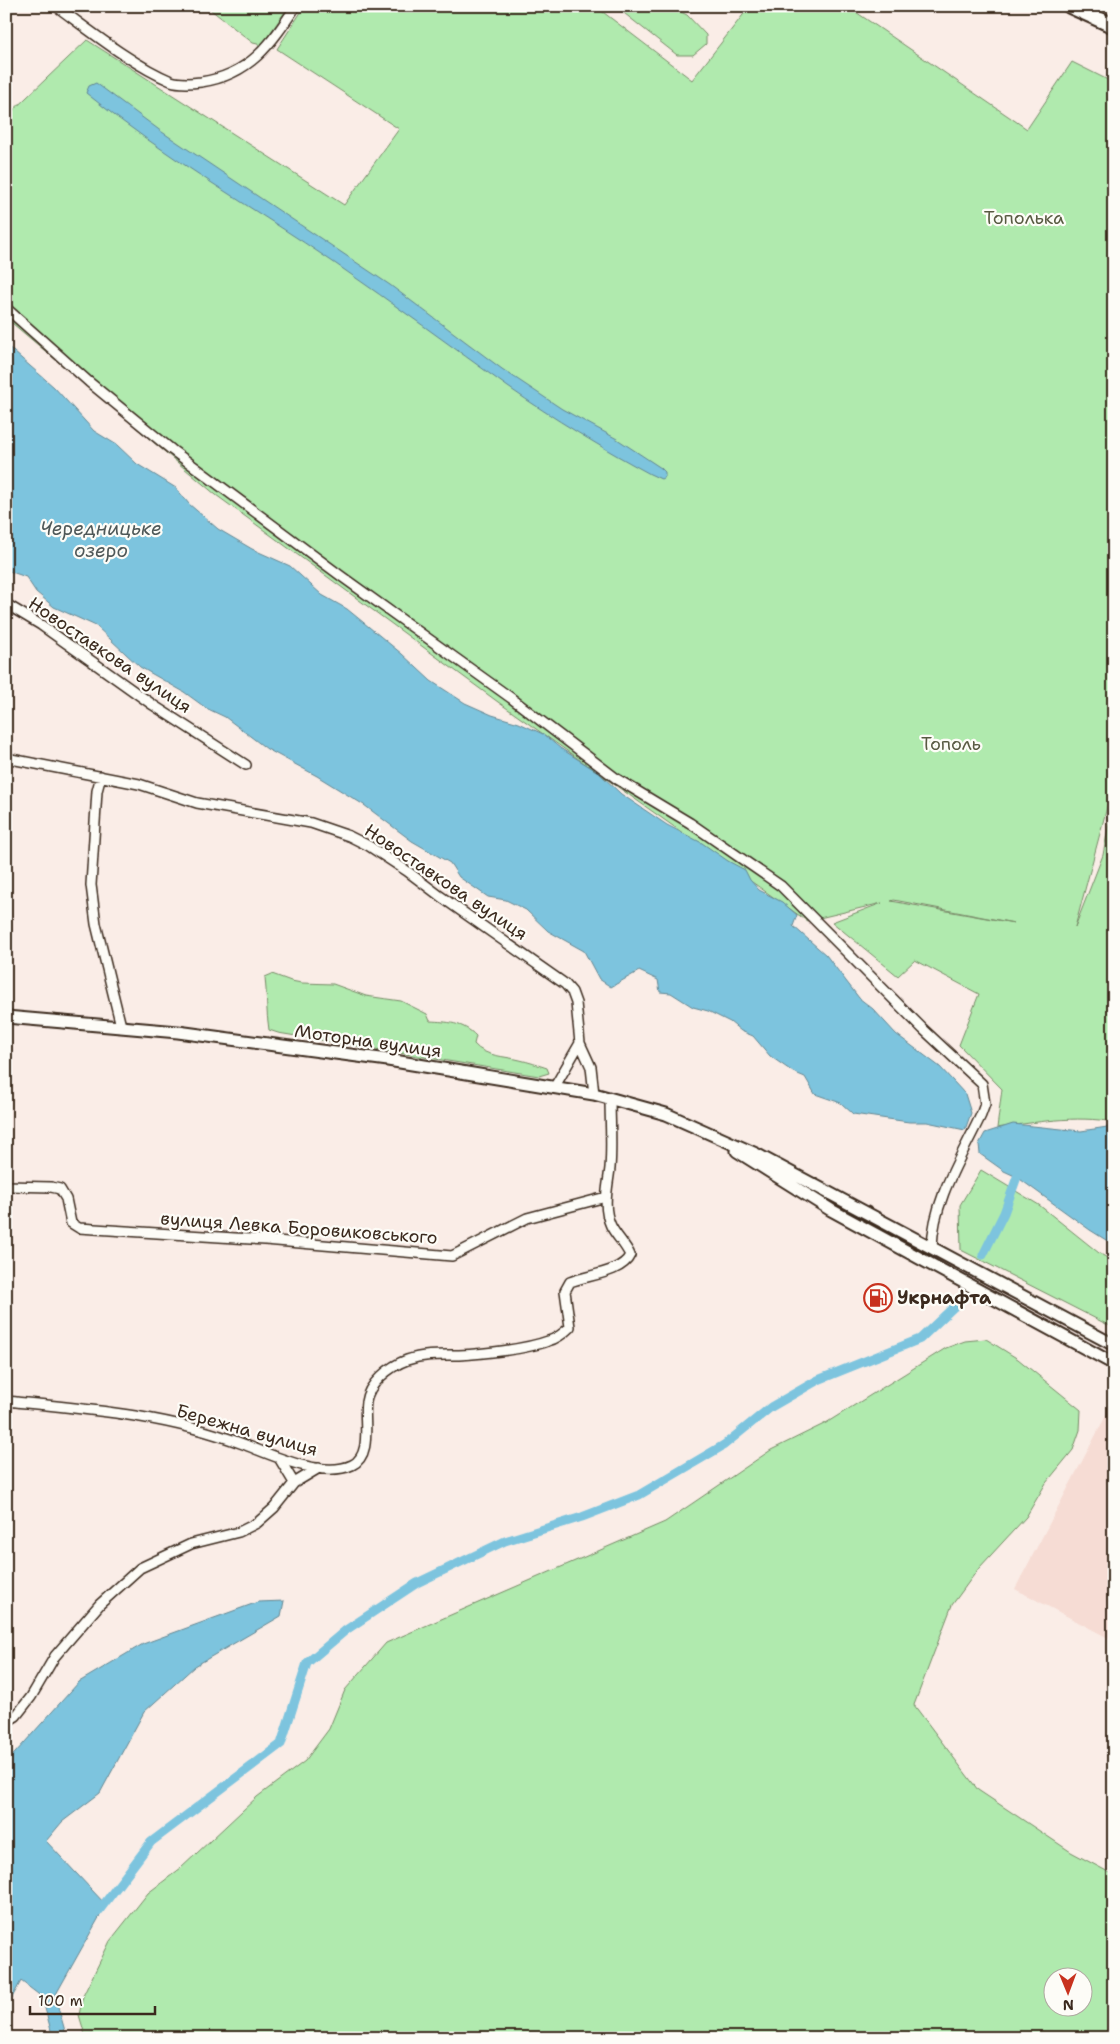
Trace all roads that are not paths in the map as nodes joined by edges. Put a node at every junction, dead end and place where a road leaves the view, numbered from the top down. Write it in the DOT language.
graph roads {
  1 [pos="56,6"];
  2 [pos="296,6"];
  3 [pos="1070,6"];
  4 [pos="1114,26"];
  5 [pos="6,308"];
  6 [pos="6,604"];
  7 [pos="6,758"];
  8 [pos="246,765"];
  9 [pos="101,776"];
  10 [pos="6,1017"];
  11 [pos="121,1026"];
  12 [pos="580,1043"];
  13 [pos="554,1088"];
  14 [pos="594,1094"];
  15 [pos="610,1098"];
  16 [pos="716,1138"];
  17 [pos="6,1186"];
  18 [pos="606,1197"];
  19 [pos="932,1247"];
  20 [pos="1102,1339"];
  21 [pos="1114,1345"];
  22 [pos="1094,1354"];
  23 [pos="1114,1364"];
  24 [pos="6,1401"];
  25 [pos="278,1458"];
  26 [pos="319,1468"];
  27 [pos="294,1483"];
  28 [pos="6,1722"];
  1 -- 2 [label="street"];
  3 -- 4 [label="main road"];
  5 -- 19 [label="street"];
  6 -- 8 [label="street, Новоставкова вулиця"];
  7 -- 9 [label="street, Новоставкова вулиця"];
  9 -- 11 [label="street"];
  9 -- 12 [label="street, Новоставкова вулиця"];
  10 -- 11 [label="street, Моторна вулиця"];
  11 -- 13 [label="street, Моторна вулиця"];
  12 -- 13 [label="street"];
  12 -- 14 [label="street, Новоставкова вулиця"];
  13 -- 14 [label="street, Моторна вулиця"];
  14 -- 15 [label="street, Моторна вулиця"];
  15 -- 16 [label="street, Моторна вулиця"];
  15 -- 18 [label="street, Бережна вулиця"];
  16 -- 19 [label="street"];
  16 -- 22 [label="street"];
  17 -- 18 [label="street, вулиця Левка Боровиковського"];
  18 -- 26 [label="street, Бережна вулиця"];
  19 -- 20 [label="street"];
  20 -- 21 [label="street"];
  20 -- 22 [label="street"];
  22 -- 23 [label="street"];
  24 -- 25 [label="street, Бережна вулиця"];
  25 -- 26 [label="street, Бережна вулиця"];
  25 -- 27 [label="street"];
  26 -- 27 [label="street"];
  27 -- 28 [label="street"];
}
